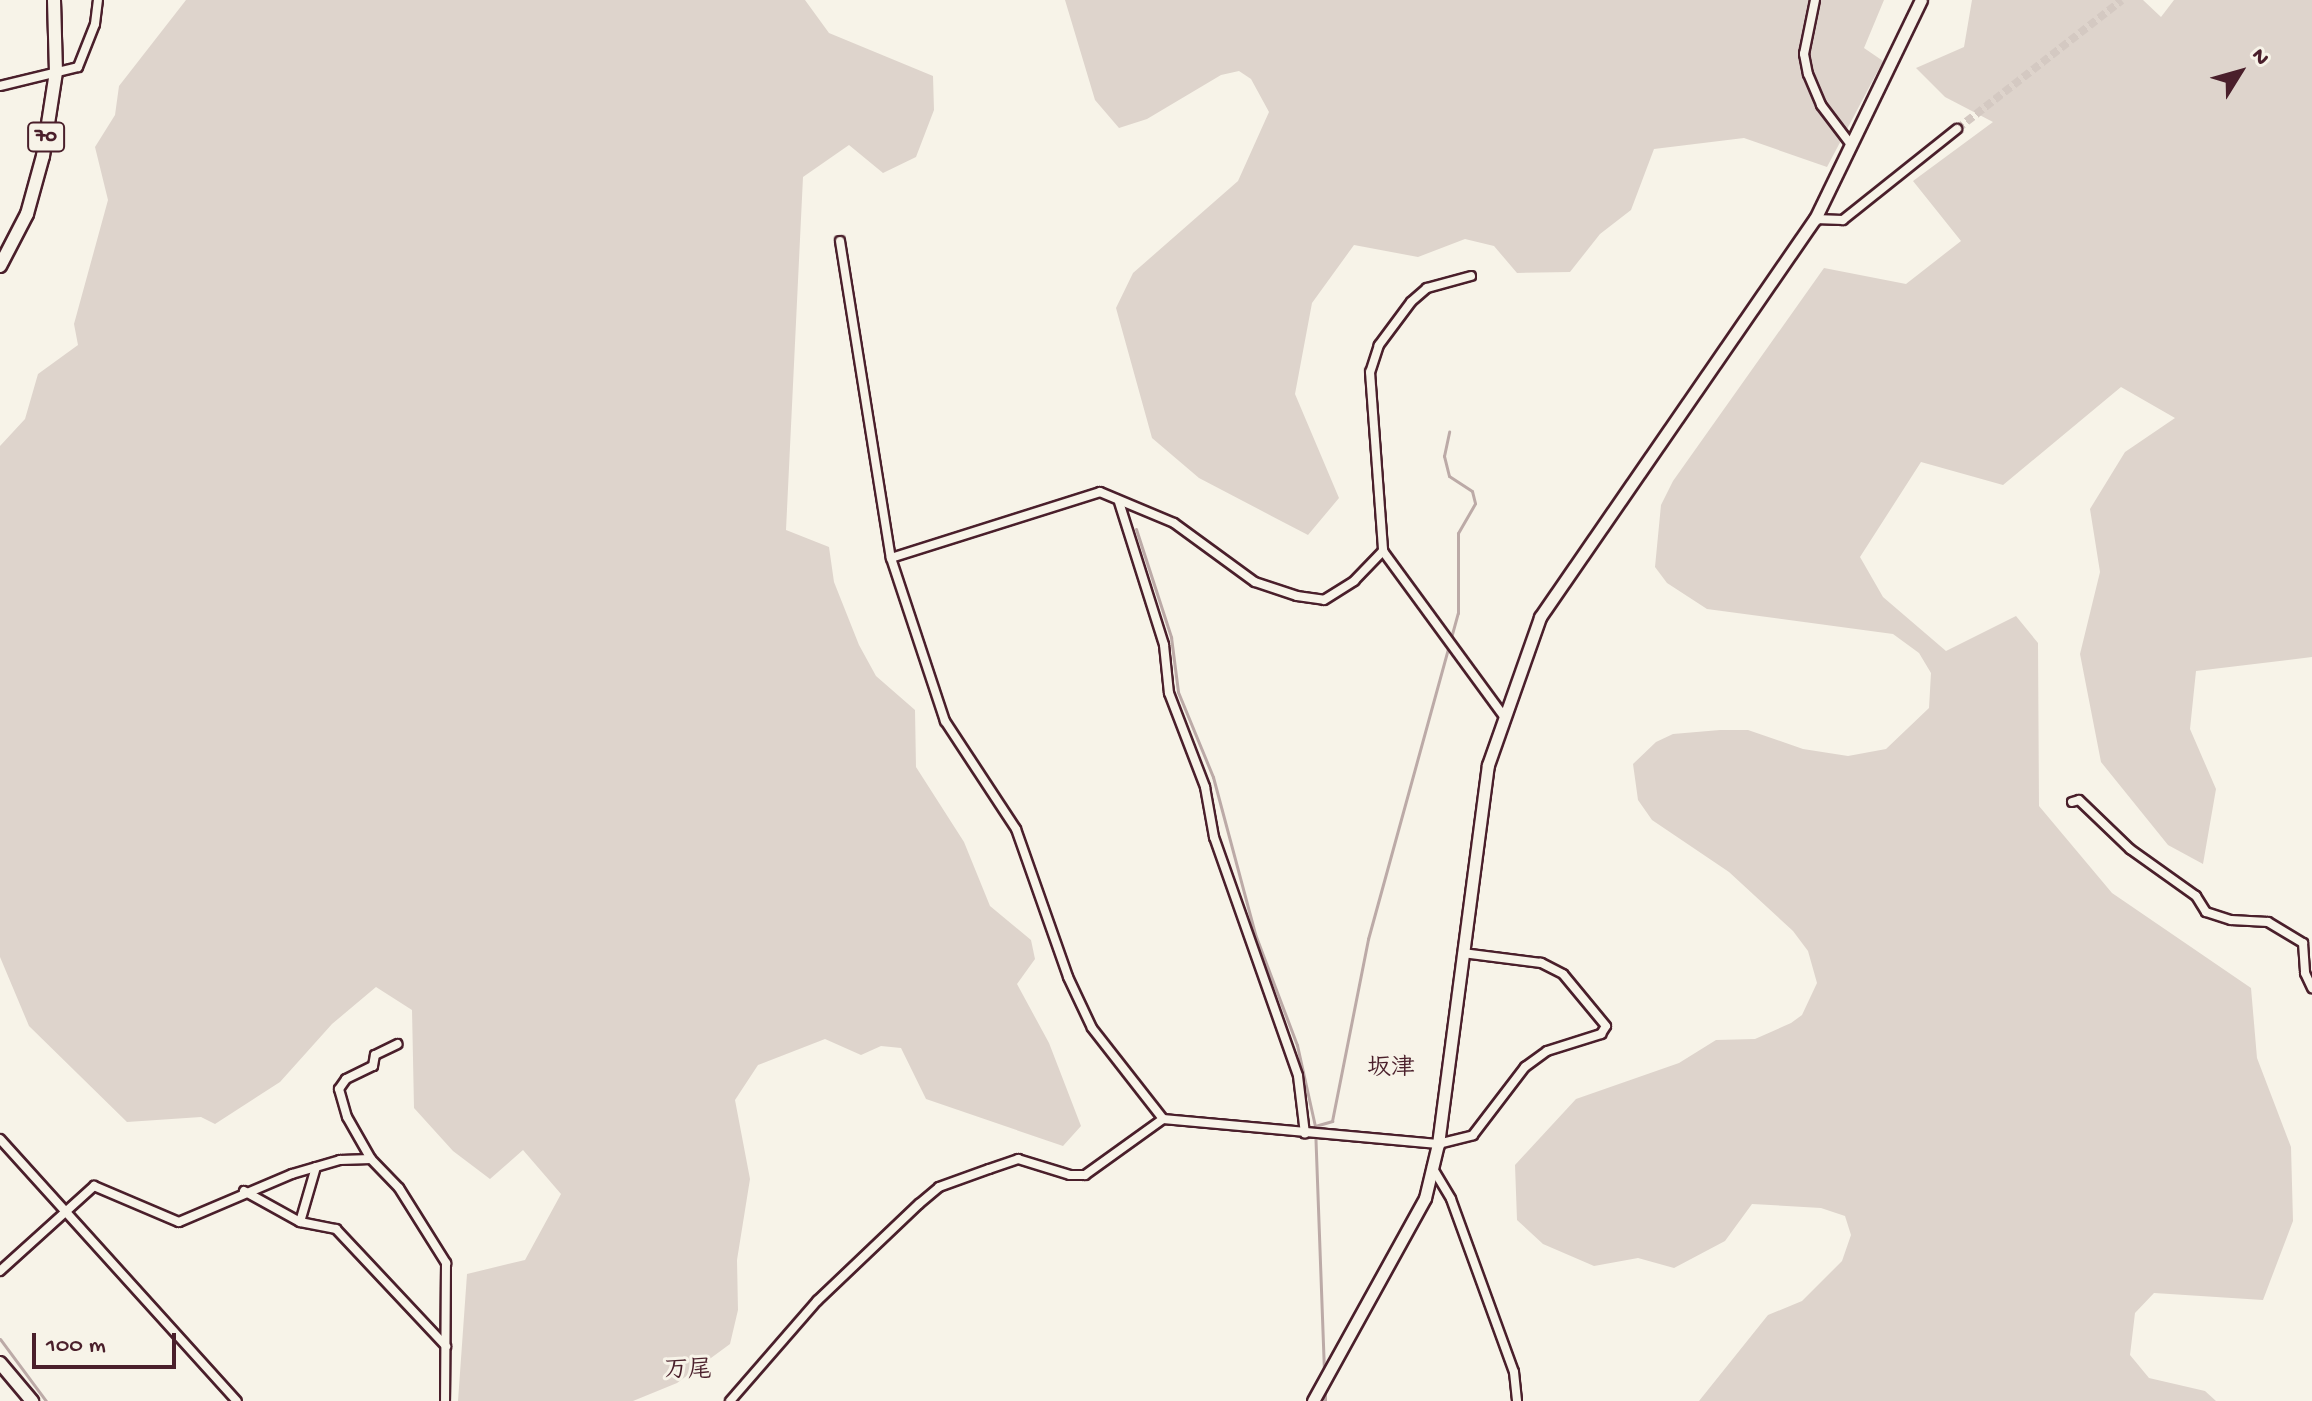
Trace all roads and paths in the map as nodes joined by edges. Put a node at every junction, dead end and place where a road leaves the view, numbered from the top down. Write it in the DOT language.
graph roads {
  1 [pos="54,0"];
  2 [pos="98,0"];
  3 [pos="1815,0"];
  4 [pos="1921,0"];
  5 [pos="56,72"];
  6 [pos="0,86"];
  7 [pos="1957,129"];
  8 [pos="1852,146"];
  9 [pos="1815,219"];
  10 [pos="840,241"];
  11 [pos="0,266"];
  12 [pos="1471,276"];
  13 [pos="1119,502"];
  14 [pos="1383,551"];
  15 [pos="891,558"];
  16 [pos="1503,715"];
  17 [pos="2072,802"];
  18 [pos="2312,938"];
  19 [pos="2303,943"];
  20 [pos="1463,953"];
  21 [pos="2312,988"];
  22 [pos="398,1044"];
  23 [pos="1163,1119"];
  24 [pos="1307,1134"];
  25 [pos="0,1139"];
  26 [pos="1438,1144"];
  27 [pos="371,1159"];
  28 [pos="316,1167"];
  29 [pos="1432,1167"];
  30 [pos="244,1191"];
  31 [pos="66,1212"];
  32 [pos="300,1222"];
  33 [pos="0,1271"];
  34 [pos="446,1346"];
  35 [pos="0,1363"];
  36 [pos="1317,1396"];
  37 [pos="32,1401"];
  38 [pos="237,1401"];
  39 [pos="445,1401"];
  40 [pos="730,1401"];
  41 [pos="1517,1401"];
  1 -- 5 [label="main road, 70"];
  2 -- 5 [label="street"];
  3 -- 8 [label="street"];
  4 -- 8 [label="street"];
  5 -- 6 [label="street"];
  5 -- 11 [label="main road, 70"];
  7 -- 9 [label="street"];
  8 -- 9 [label="street"];
  9 -- 16 [label="street"];
  10 -- 15 [label="street"];
  12 -- 14 [label="street"];
  13 -- 14 [label="street"];
  13 -- 15 [label="street"];
  13 -- 24 [label="street"];
  14 -- 16 [label="street"];
  15 -- 23 [label="street"];
  16 -- 20 [label="street"];
  17 -- 19 [label="street"];
  18 -- 19 [label="street"];
  19 -- 21 [label="street"];
  20 -- 26 [label="street"];
  20 -- 26 [label="street"];
  22 -- 27 [label="street"];
  23 -- 24 [label="street"];
  23 -- 40 [label="street"];
  24 -- 26 [label="street"];
  25 -- 31 [label="street"];
  26 -- 29 [label="street"];
  27 -- 28 [label="street"];
  27 -- 34 [label="street"];
  28 -- 30 [label="street"];
  28 -- 32 [label="street"];
  29 -- 36 [label="street"];
  29 -- 41 [label="street"];
  30 -- 31 [label="street"];
  30 -- 32 [label="street"];
  31 -- 33 [label="street"];
  31 -- 38 [label="street"];
  32 -- 34 [label="street"];
  34 -- 39 [label="street"];
  35 -- 37 [label="main road"];
}
